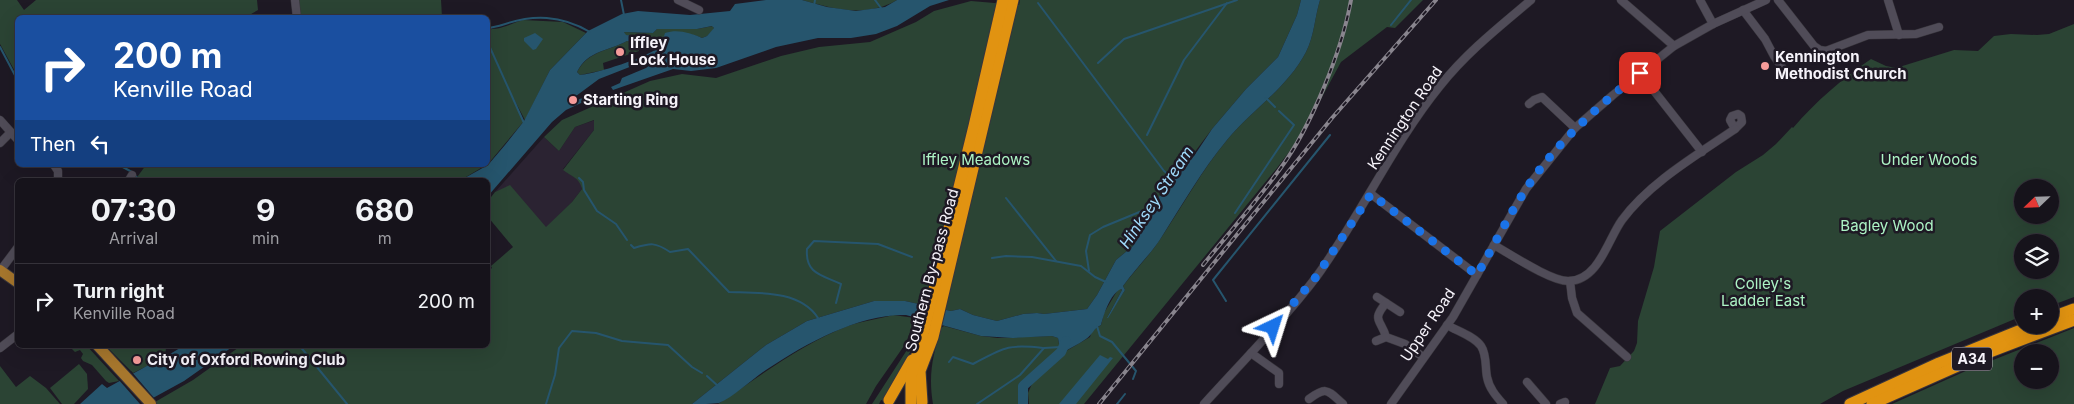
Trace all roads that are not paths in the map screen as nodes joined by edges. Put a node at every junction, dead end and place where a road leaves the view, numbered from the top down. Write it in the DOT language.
graph roads {
  1 [pos="295,0"];
  2 [pos="678,0"];
  3 [pos="1002,0"];
  4 [pos="1013,0"];
  5 [pos="1530,0"];
  6 [pos="1621,0"];
  7 [pos="1700,0"];
  8 [pos="1766,0"];
  9 [pos="1778,0"];
  10 [pos="1888,0"];
  11 [pos="699,10"];
  12 [pos="1743,10"];
  13 [pos="297,15"];
  14 [pos="1003,18"];
  15 [pos="1713,24"];
  16 [pos="1939,27"];
  17 [pos="1899,35"];
  18 [pos="1674,46"];
  19 [pos="1640,73"];
  20 [pos="1787,74"];
  21 [pos="1529,104"];
  22 [pos="0,120"];
  23 [pos="1575,128"];
  24 [pos="1734,129"];
  25 [pos="10,133"];
  26 [pos="15,137"];
  27 [pos="0,143"];
  28 [pos="1702,152"];
  29 [pos="1371,194"];
  30 [pos="1494,245"];
  31 [pos="15,251"];
  32 [pos="0,270"];
  33 [pos="1477,275"];
  34 [pos="1570,281"];
  35 [pos="15,282"];
  36 [pos="1377,297"];
  37 [pos="1386,303"];
  38 [pos="2074,309"];
  39 [pos="1400,312"];
  40 [pos="2059,315"];
  41 [pos="2074,320"];
  42 [pos="1447,325"];
  43 [pos="2014,332"];
  44 [pos="15,336"];
  45 [pos="1386,337"];
  46 [pos="1376,341"];
  47 [pos="0,348"];
  48 [pos="100,348"];
  49 [pos="922,353"];
  50 [pos="1251,353"];
  51 [pos="1423,357"];
  52 [pos="1627,357"];
  53 [pos="1527,382"];
  54 [pos="1279,384"];
  55 [pos="910,392"];
  56 [pos="1309,399"];
  57 [pos="888,402"];
  58 [pos="921,403"];
  59 [pos="152,404"];
  60 [pos="1204,404"];
  61 [pos="1343,404"];
  62 [pos="1390,404"];
  63 [pos="1504,404"];
  64 [pos="1546,404"];
  65 [pos="1850,404"];
  66 [pos="1872,404"];
  1 -- 13 [label="street"];
  2 -- 11 [label="street"];
  3 -- 14 [label="highway, Southern By-pass Road"];
  4 -- 14 [label="highway, Southern By-pass Road"];
  5 -- 29 [label="street, Kennington Road"];
  6 -- 18 [label="street"];
  7 -- 15 [label="street"];
  8 -- 12 [label="street, Upper Road"];
  9 -- 17 [label="street"];
  10 -- 17 [label="street"];
  12 -- 15 [label="street, Upper Road"];
  12 -- 20 [label="street"];
  14 -- 49 [label="highway, Southern By-pass Road"];
  15 -- 18 [label="street, Upper Road"];
  16 -- 17 [label="street"];
  18 -- 19 [label="street, Upper Road"];
  19 -- 23 [label="street, Upper Road"];
  19 -- 28 [label="street"];
  21 -- 23 [label="street"];
  22 -- 25 [label="street"];
  23 -- 30 [label="street, Upper Road"];
  24 -- 28 [label="street"];
  25 -- 26 [label="street"];
  25 -- 27 [label="street"];
  28 -- 34 [label="street"];
  29 -- 33 [label="street"];
  29 -- 50 [label="street, Kennington Road"];
  30 -- 33 [label="street, Upper Road"];
  30 -- 34 [label="street"];
  31 -- 32 [label="street"];
  32 -- 35 [label="main road"];
  33 -- 42 [label="street, Upper Road"];
  34 -- 52 [label="street"];
  36 -- 37 [label="street"];
  37 -- 39 [label="street"];
  37 -- 45 [label="street"];
  38 -- 40 [label="highway"];
  41 -- 66 [label="highway, A34"];
  42 -- 51 [label="street, Upper Road"];
  42 -- 63 [label="street"];
  43 -- 65 [label="highway, A34"];
  44 -- 47 [label="street"];
  45 -- 46 [label="street"];
  45 -- 51 [label="street"];
  48 -- 59 [label="main road"];
  49 -- 55 [label="highway, Southern By-pass Road"];
  49 -- 57 [label="highway, Southern By-pass Road"];
  49 -- 58 [label="highway, Southern By-pass Road"];
  50 -- 54 [label="street"];
  50 -- 60 [label="street, Kennington Road"];
  51 -- 62 [label="street, Upper Road"];
  53 -- 64 [label="street"];
  55 -- 57 [label="highway"];
  55 -- 58 [label="highway"];
  56 -- 61 [label="street"];
}
